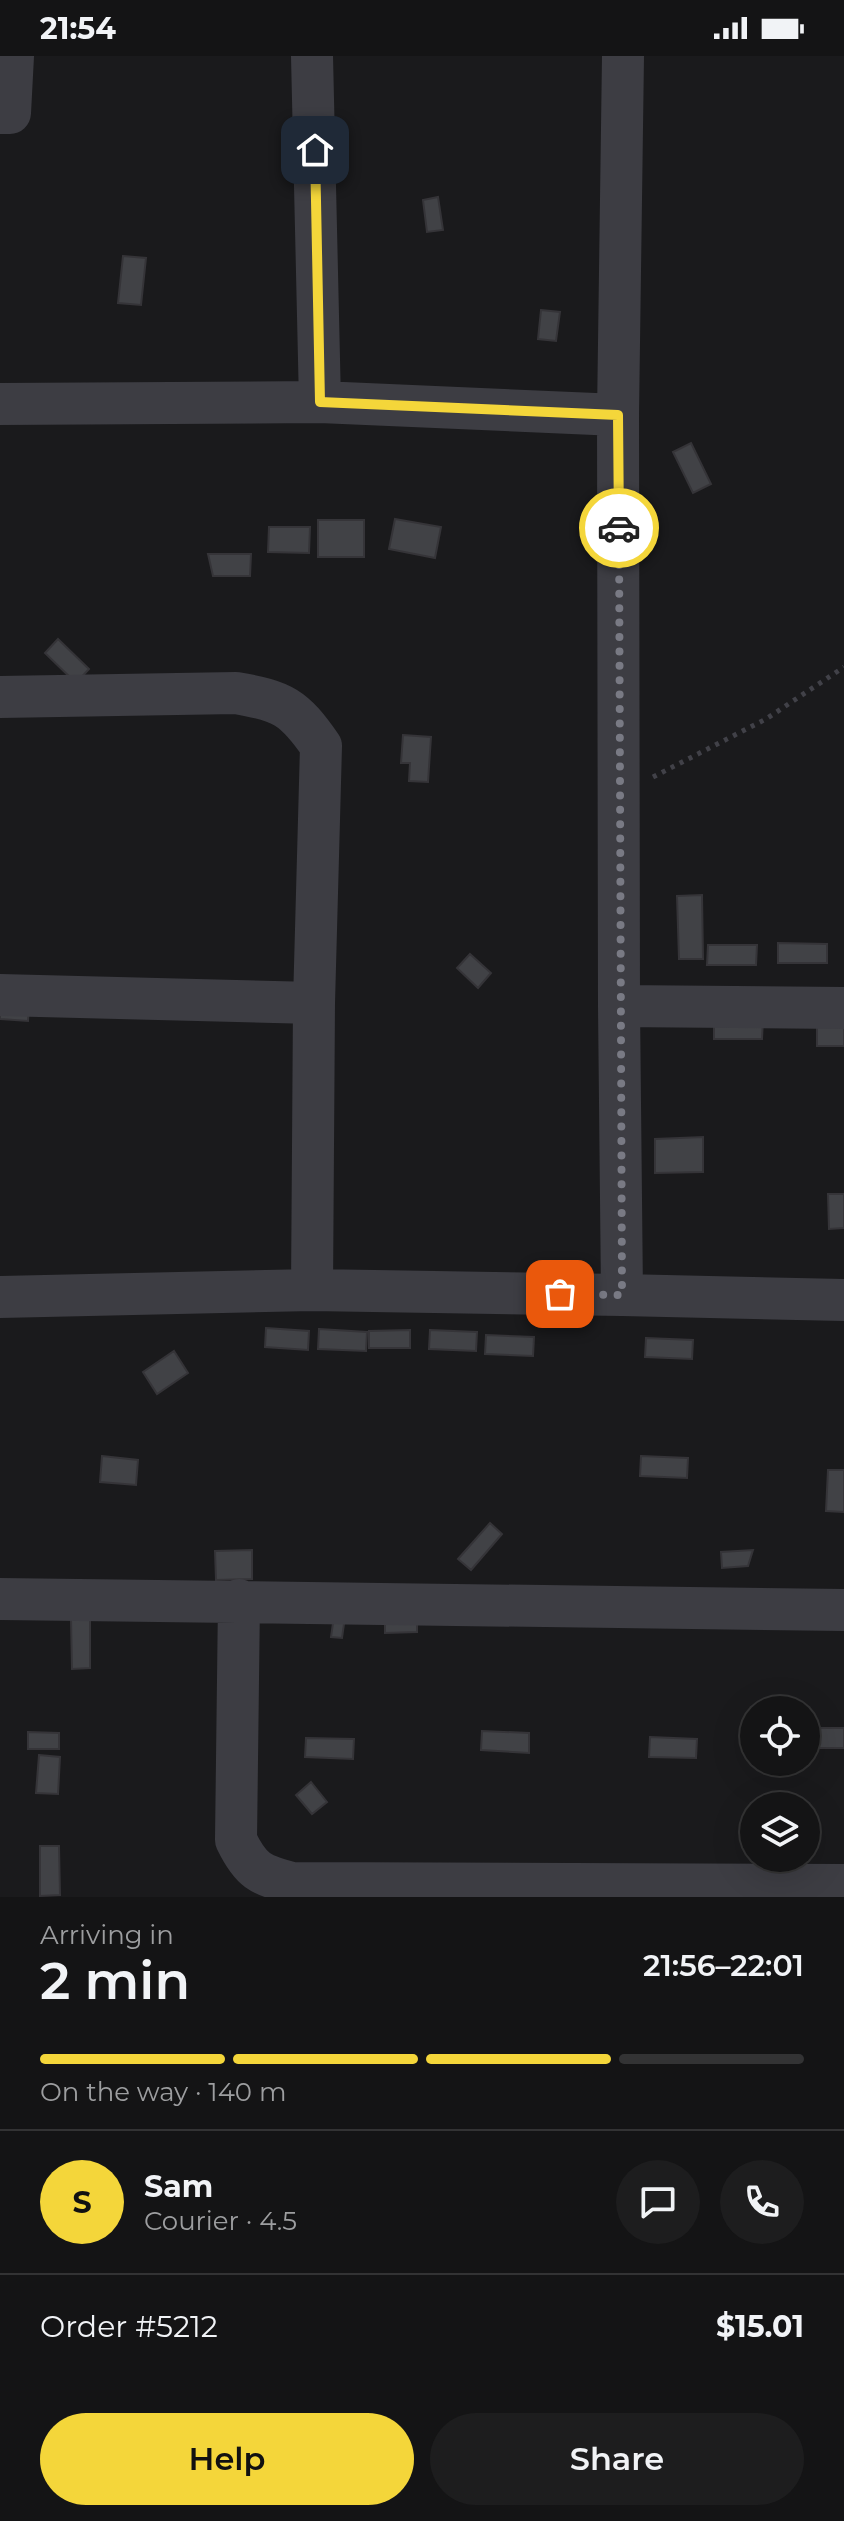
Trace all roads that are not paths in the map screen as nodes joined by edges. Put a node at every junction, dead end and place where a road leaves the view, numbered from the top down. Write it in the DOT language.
graph roads {
  1 [pos="13,56"];
  2 [pos="312,56"];
  3 [pos="623,56"];
  4 [pos="0,113"];
  5 [pos="320,402"];
  6 [pos="0,404"];
  7 [pos="618,415"];
  8 [pos="0,697"];
  9 [pos="0,995"];
  10 [pos="314,1003"];
  11 [pos="619,1006"];
  12 [pos="844,1008"];
  13 [pos="312,1290"];
  14 [pos="622,1295"];
  15 [pos="0,1297"];
  16 [pos="844,1300"];
  17 [pos="0,1599"];
  18 [pos="239,1600"];
  19 [pos="844,1610"];
  20 [pos="844,1885"];
  1 -- 4 [label="street"];
  2 -- 5 [label="street"];
  3 -- 7 [label="street"];
  5 -- 6 [label="street"];
  5 -- 7 [label="street"];
  7 -- 11 [label="street"];
  8 -- 10 [label="street"];
  9 -- 10 [label="street"];
  10 -- 13 [label="street"];
  11 -- 12 [label="street"];
  11 -- 14 [label="street"];
  13 -- 14 [label="street"];
  13 -- 15 [label="street"];
  14 -- 16 [label="street"];
  17 -- 18 [label="street"];
  18 -- 19 [label="street"];
  18 -- 20 [label="street"];
}
